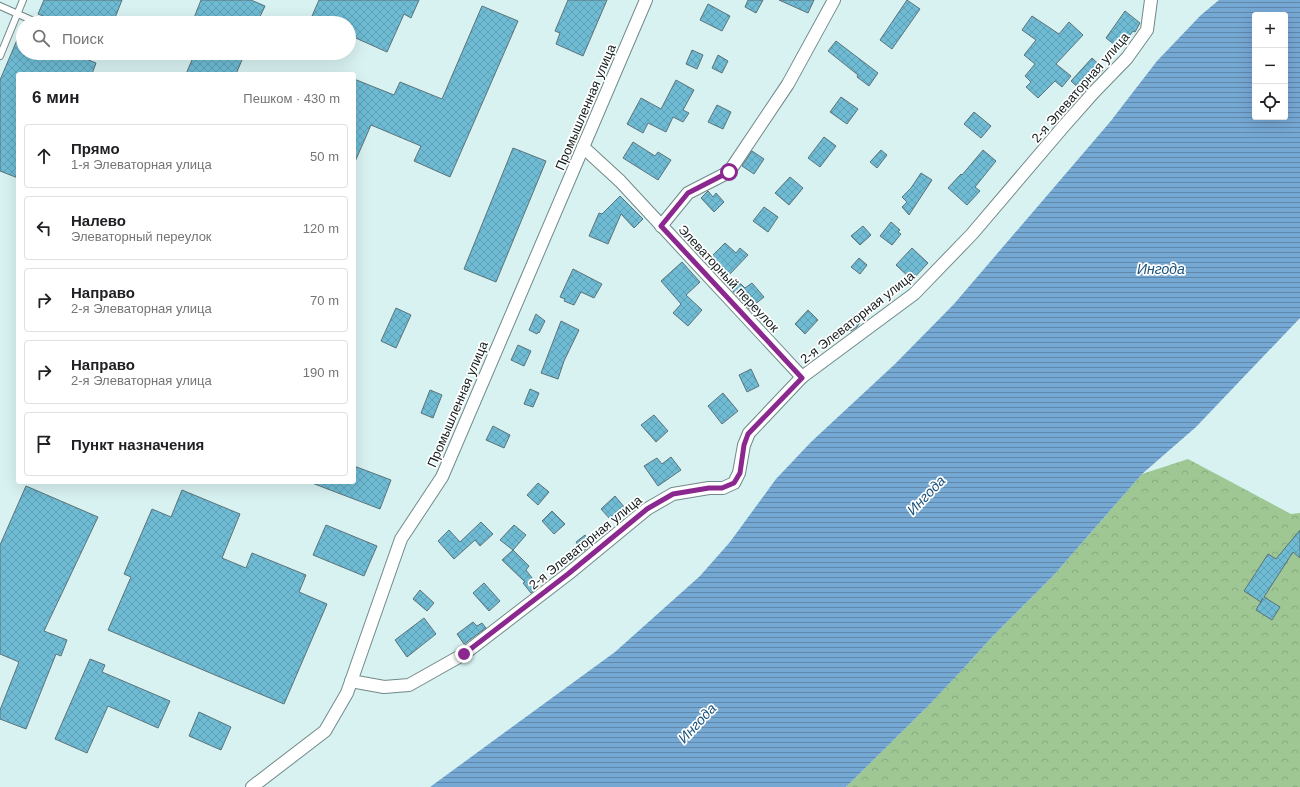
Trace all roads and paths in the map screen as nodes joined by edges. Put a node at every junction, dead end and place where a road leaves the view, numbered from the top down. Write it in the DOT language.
graph roads {
  1 [pos="23,0"];
  2 [pos="646,0"];
  3 [pos="834,0"];
  4 [pos="1151,0"];
  5 [pos="0,6"];
  6 [pos="18,14"];
  7 [pos="22,16"];
  8 [pos="16,19"];
  9 [pos="0,56"];
  10 [pos="583,147"];
  11 [pos="661,226"];
  12 [pos="802,378"];
  13 [pos="351,681"];
  14 [pos="252,787"];
  1 -- 6 [label="lane"];
  2 -- 10 [label="street, Промышленная улица"];
  3 -- 11 [label="street"];
  4 -- 12 [label="street, 2-я Элеваторная улица"];
  5 -- 6 [label="lane"];
  6 -- 7 [label="lane"];
  8 -- 9 [label="lane"];
  10 -- 11 [label="street, Элеваторный переулок"];
  10 -- 13 [label="street, Промышленная улица"];
  11 -- 12 [label="street, Элеваторный переулок"];
  12 -- 13 [label="street, 2-я Элеваторная улица"];
  13 -- 14 [label="street, Промышленная улица"];
}
